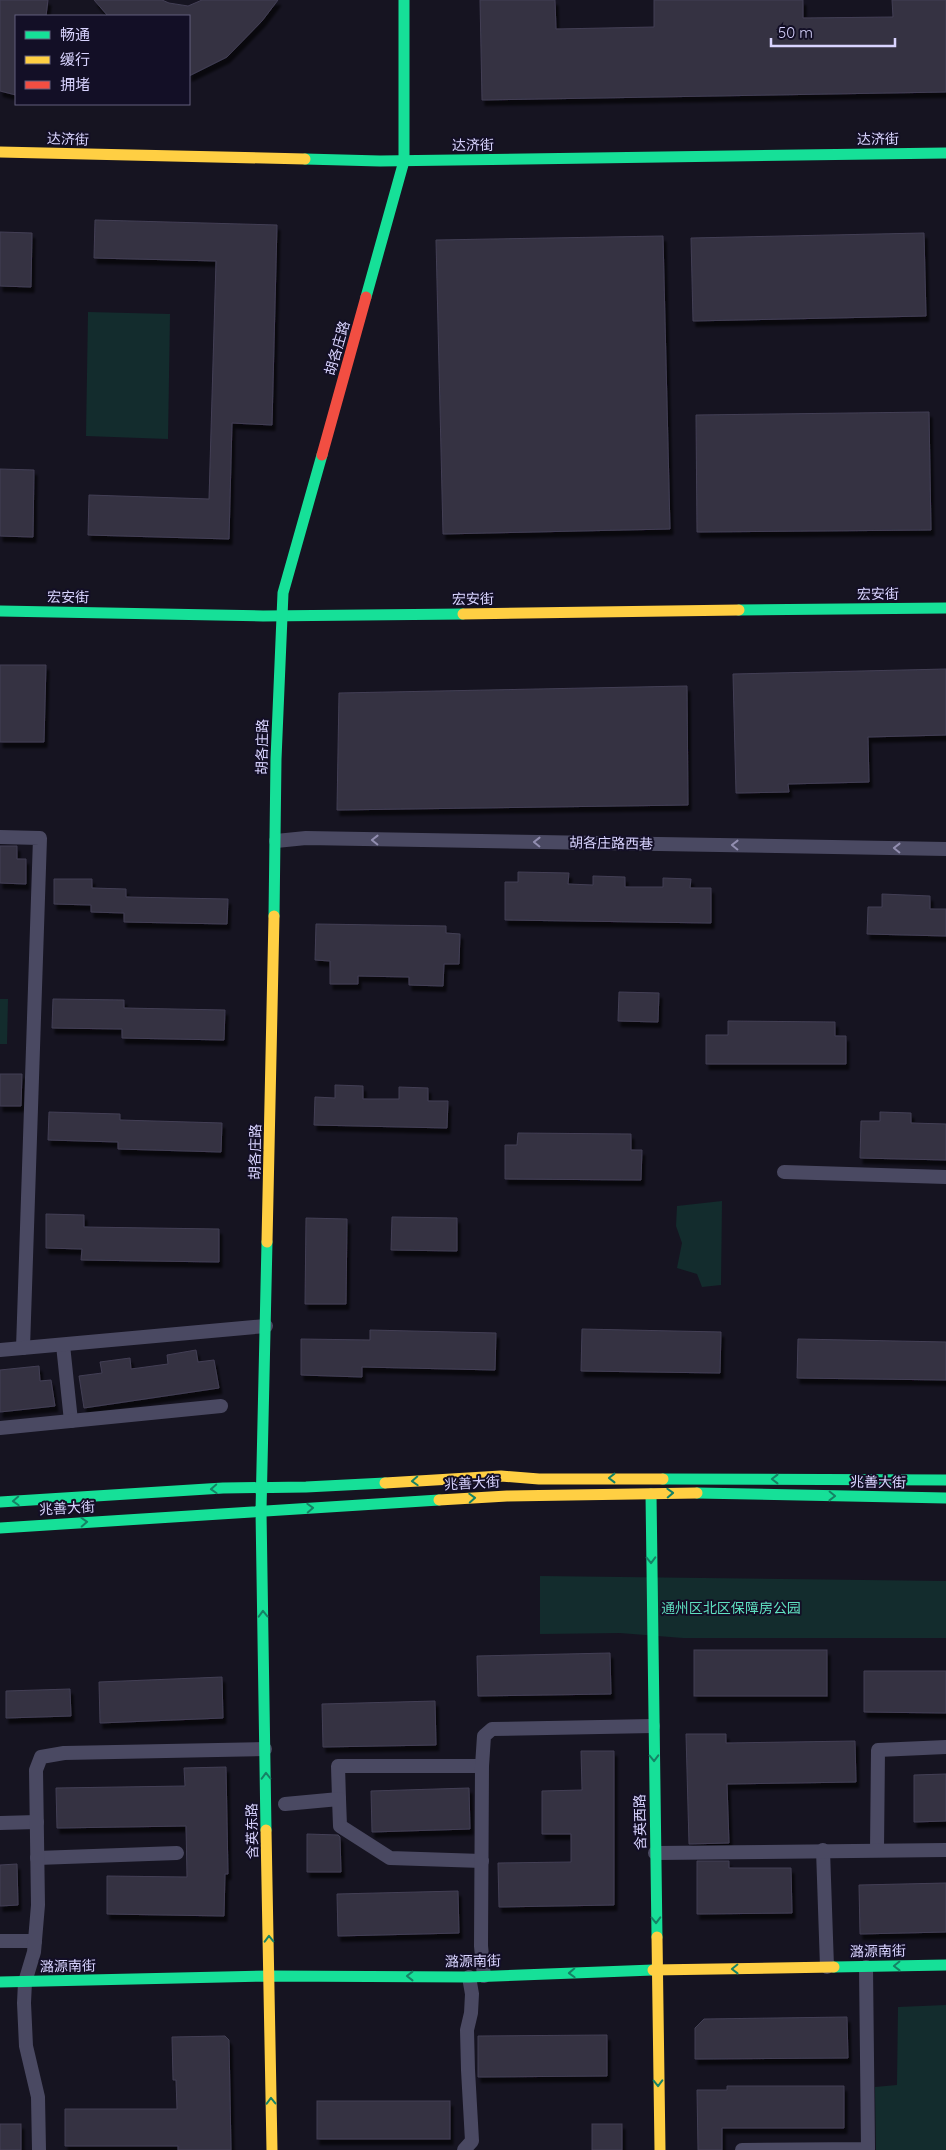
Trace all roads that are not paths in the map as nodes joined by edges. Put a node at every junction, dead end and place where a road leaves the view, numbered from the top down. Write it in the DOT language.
graph roads {
  1 [pos="404,0"];
  2 [pos="0,152"];
  3 [pos="946,153"];
  4 [pos="404,161"];
  5 [pos="946,608"];
  6 [pos="0,611"];
  7 [pos="282,616"];
  8 [pos="0,837"];
  9 [pos="276,841"];
  10 [pos="946,849"];
  11 [pos="784,1172"];
  12 [pos="946,1177"];
  13 [pos="266,1326"];
  14 [pos="63,1345"];
  15 [pos="23,1348"];
  16 [pos="0,1350"];
  17 [pos="221,1406"];
  18 [pos="71,1421"];
  19 [pos="0,1428"];
  20 [pos="946,1480"];
  21 [pos="262,1488"];
  22 [pos="650,1494"];
  23 [pos="946,1498"];
  24 [pos="0,1502"];
  25 [pos="262,1511"];
  26 [pos="0,1528"];
  27 [pos="653,1726"];
  28 [pos="946,1747"];
  29 [pos="265,1749"];
  30 [pos="482,1766"];
  31 [pos="339,1799"];
  32 [pos="285,1804"];
  33 [pos="36,1822"];
  34 [pos="0,1823"];
  35 [pos="823,1850"];
  36 [pos="877,1850"];
  37 [pos="946,1850"];
  38 [pos="177,1853"];
  39 [pos="655,1853"];
  40 [pos="37,1858"];
  41 [pos="482,1861"];
  42 [pos="0,1941"];
  43 [pos="35,1941"];
  44 [pos="946,1965"];
  45 [pos="828,1967"];
  46 [pos="866,1967"];
  47 [pos="656,1970"];
  48 [pos="268,1976"];
  49 [pos="484,1976"];
  50 [pos="469,1977"];
  51 [pos="0,1982"];
  52 [pos="25,1982"];
  53 [pos="39,2150"];
  54 [pos="272,2150"];
  55 [pos="464,2150"];
  56 [pos="660,2150"];
  57 [pos="742,2150"];
  1 -- 4 [label="street, 胡各庄路"];
  2 -- 4 [label="street, 达济街"];
  3 -- 4 [label="street, 达济街"];
  4 -- 7 [label="street, 胡各庄路"];
  5 -- 7 [label="street, 宏安街"];
  6 -- 7 [label="street, 宏安街"];
  7 -- 9 [label="street, 胡各庄路"];
  8 -- 15 [label="street"];
  10 -- 9 [label="street, 胡各庄路西巷, one-way"];
  9 -- 13 [label="street, 胡各庄路"];
  11 -- 12 [label="street"];
  13 -- 14 [label="street"];
  13 -- 21 [label="street, 胡各庄路"];
  14 -- 15 [label="street"];
  14 -- 18 [label="street"];
  15 -- 16 [label="street"];
  17 -- 18 [label="street"];
  18 -- 19 [label="street"];
  20 -- 21 [label="street, 兆善大街, one-way"];
  21 -- 24 [label="street, 兆善大街, one-way"];
  21 -- 25 [label="street, 胡各庄路"];
  22 -- 23 [label="street, 兆善大街, one-way"];
  25 -- 22 [label="street, 兆善大街, one-way"];
  22 -- 27 [label="street, 含英西路, one-way"];
  26 -- 25 [label="street, 兆善大街, one-way"];
  29 -- 25 [label="street, 含英东路, one-way"];
  27 -- 30 [label="street"];
  27 -- 39 [label="street, 含英西路, one-way"];
  28 -- 36 [label="street"];
  29 -- 33 [label="street"];
  48 -- 29 [label="street, 含英东路, one-way"];
  30 -- 31 [label="street"];
  30 -- 41 [label="street"];
  31 -- 32 [label="street"];
  31 -- 41 [label="street"];
  33 -- 34 [label="street"];
  33 -- 40 [label="street"];
  35 -- 36 [label="street"];
  35 -- 39 [label="street"];
  35 -- 45 [label="street"];
  36 -- 37 [label="street"];
  38 -- 40 [label="street"];
  39 -- 47 [label="street, 含英西路, one-way"];
  40 -- 43 [label="street"];
  41 -- 49 [label="street"];
  42 -- 43 [label="street"];
  43 -- 52 [label="street"];
  44 -- 46 [label="street, 潞源南街, one-way"];
  45 -- 46 [label="street, 潞源南街"];
  45 -- 47 [label="street, 潞源南街, one-way"];
  46 -- 57 [label="street"];
  47 -- 49 [label="street, 潞源南街, one-way"];
  47 -- 56 [label="street, 含英西路, one-way"];
  50 -- 48 [label="street, 潞源南街, one-way"];
  48 -- 52 [label="street, 潞源南街"];
  54 -- 48 [label="street, 含英东路, one-way"];
  49 -- 50 [label="street, 潞源南街"];
  50 -- 55 [label="street"];
  51 -- 52 [label="street, 潞源南街"];
  52 -- 53 [label="street"];
}
